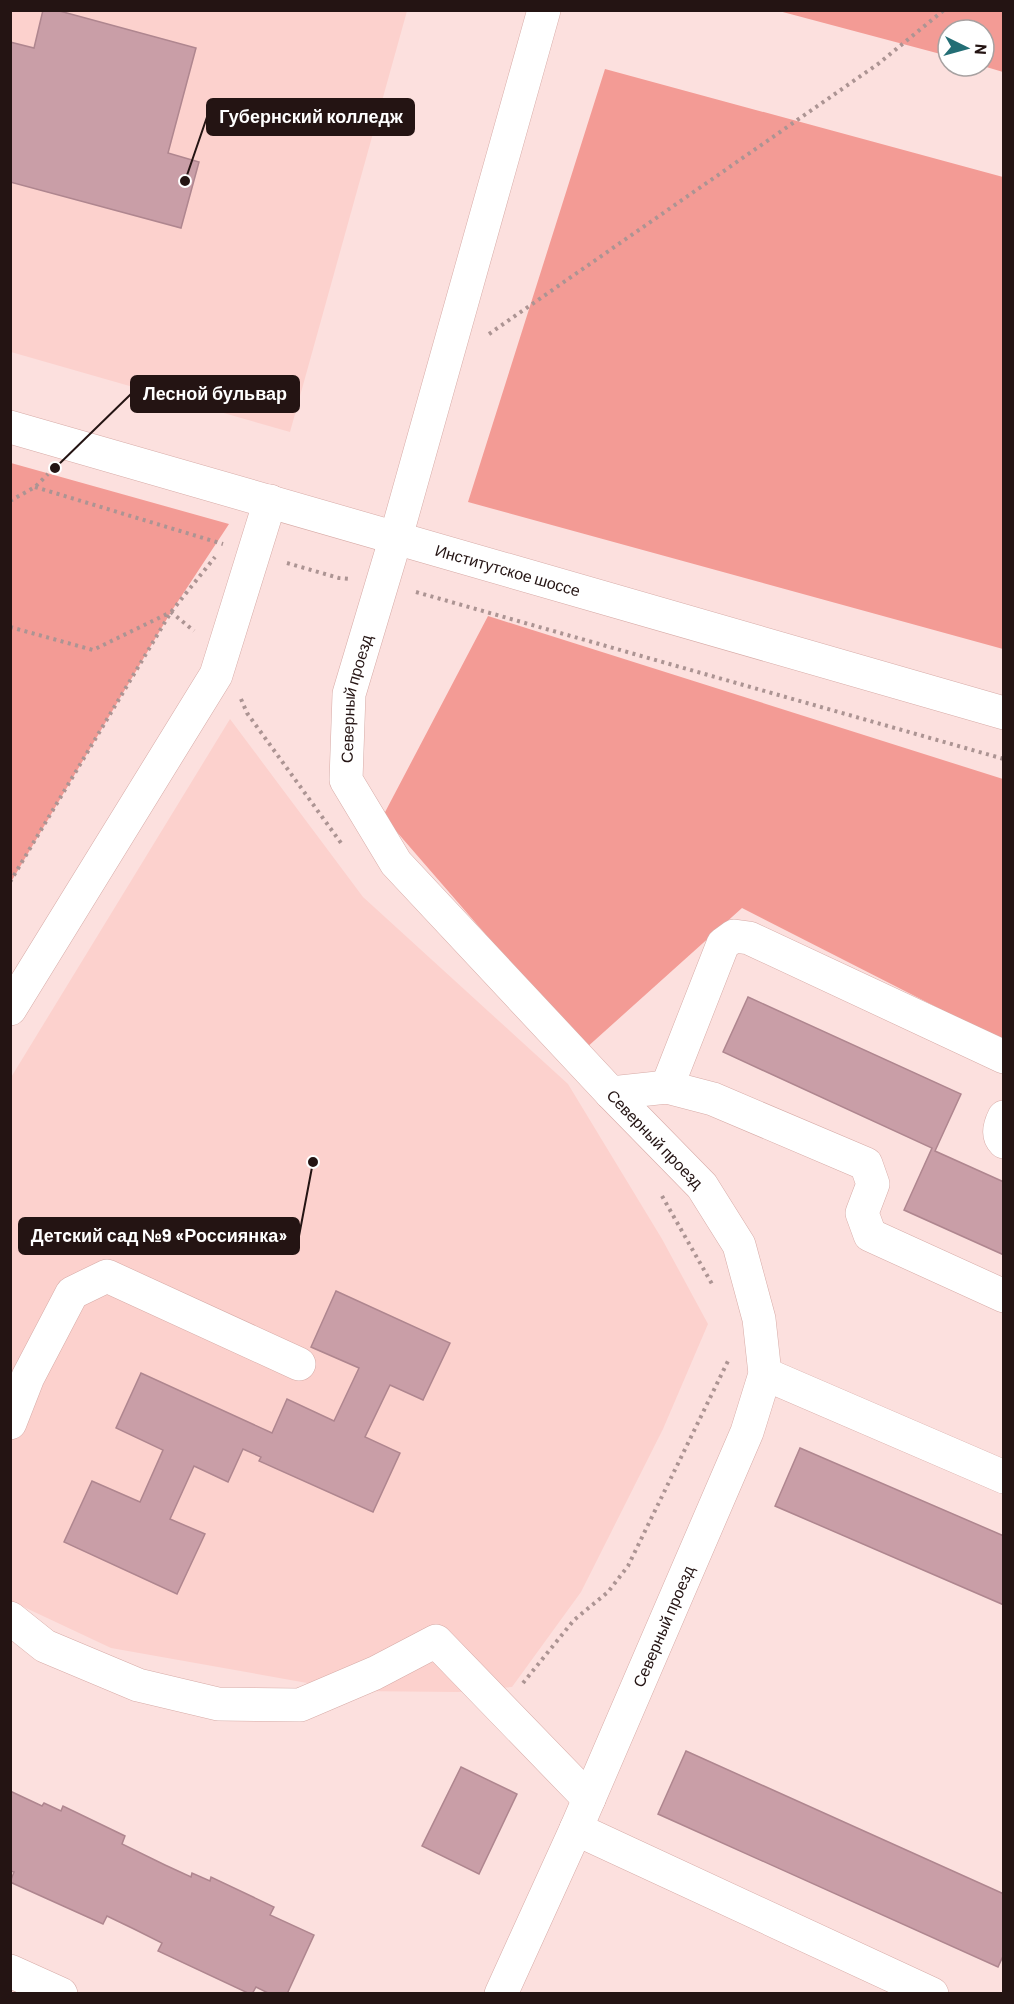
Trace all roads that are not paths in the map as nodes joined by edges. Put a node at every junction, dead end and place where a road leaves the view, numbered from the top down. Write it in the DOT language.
graph roads {
  1 [pos="544,10"];
  2 [pos="10,427"];
  3 [pos="270,501"];
  4 [pos="396,537"];
  5 [pos="1004,713"];
  6 [pos="10,1009"];
  7 [pos="1004,1057"];
  8 [pos="667,1087"];
  9 [pos="611,1093"];
  10 [pos="1004,1117"];
  11 [pos="1004,1142"];
  12 [pos="1004,1296"];
  13 [pos="299,1364"];
  14 [pos="765,1374"];
  15 [pos="10,1424"];
  16 [pos="1004,1477"];
  17 [pos="10,1618"];
  18 [pos="590,1799"];
  19 [pos="576,1829"];
  20 [pos="10,1971"];
  21 [pos="61,1994"];
  22 [pos="501,1994"];
  23 [pos="932,1994"];
  1 -- 4 [label="street, Северный проезд"];
  2 -- 3 [label="street, Институтское шоссе"];
  3 -- 4 [label="street, Институтское шоссе"];
  3 -- 6 [label="street"];
  4 -- 5 [label="street, Институтское шоссе"];
  4 -- 9 [label="street, Северный проезд"];
  7 -- 8 [label="street"];
  8 -- 9 [label="street"];
  8 -- 12 [label="street"];
  9 -- 14 [label="street, Северный проезд"];
  10 -- 11 [label="street"];
  13 -- 15 [label="street"];
  14 -- 16 [label="street"];
  14 -- 18 [label="street, Северный проезд"];
  17 -- 18 [label="street"];
  18 -- 19 [label="street, Северный проезд"];
  19 -- 22 [label="street, Северный проезд"];
  19 -- 23 [label="street"];
  20 -- 21 [label="street"];
}
